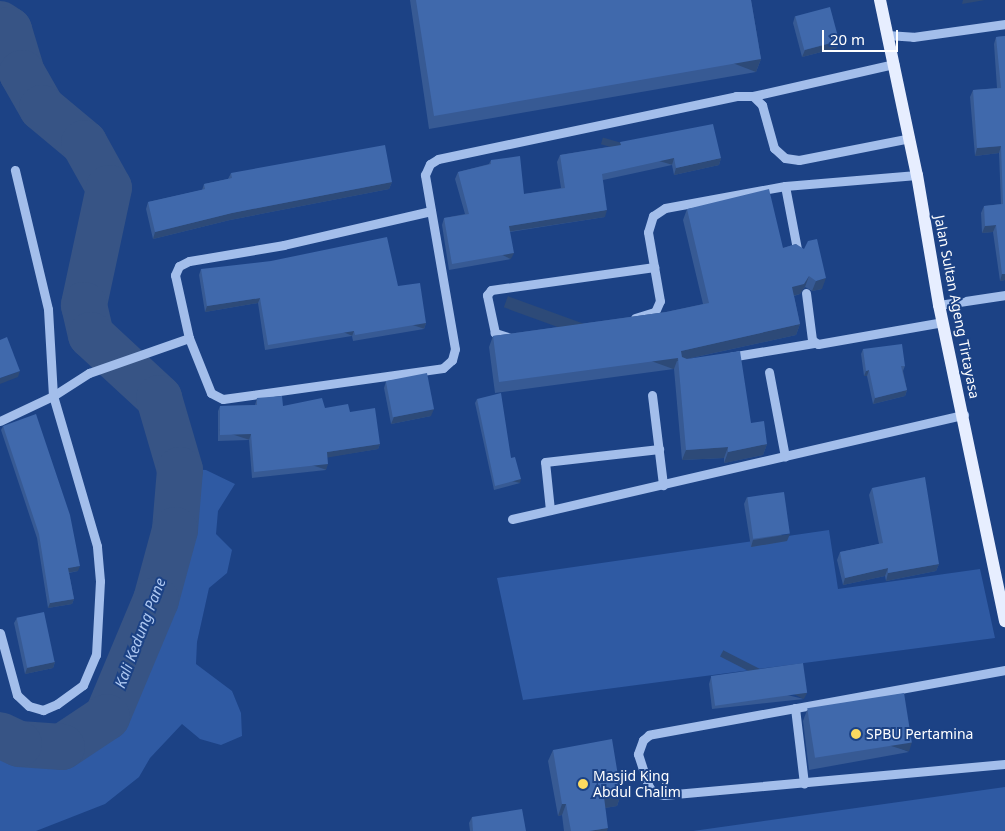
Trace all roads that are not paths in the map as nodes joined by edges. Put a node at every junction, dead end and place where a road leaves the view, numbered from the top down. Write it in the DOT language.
graph roads {
  1 [pos="880,0"];
  2 [pos="1005,24"];
  3 [pos="887,35"];
  4 [pos="894,64"];
  5 [pos="753,96"];
  6 [pos="910,138"];
  7 [pos="15,170"];
  8 [pos="917,175"];
  9 [pos="786,186"];
  10 [pos="431,211"];
  11 [pos="798,254"];
  12 [pos="654,267"];
  13 [pos="806,293"];
  14 [pos="1005,295"];
  15 [pos="938,305"];
  16 [pos="623,320"];
  17 [pos="942,322"];
  18 [pos="516,336"];
  19 [pos="189,338"];
  20 [pos="814,343"];
  21 [pos="720,358"];
  22 [pos="770,372"];
  23 [pos="652,395"];
  24 [pos="52,396"];
  25 [pos="964,415"];
  26 [pos="0,421"];
  27 [pos="659,449"];
  28 [pos="785,457"];
  29 [pos="663,485"];
  30 [pos="550,510"];
  31 [pos="512,519"];
  32 [pos="1005,620"];
  33 [pos="0,633"];
  34 [pos="1005,670"];
  35 [pos="795,708"];
  36 [pos="1005,764"];
  37 [pos="804,783"];
  1 -- 3 [label="main road, Jalan Sultan Ageng Tirtayasa"];
  2 -- 3 [label="street"];
  3 -- 4 [label="main road, Jalan Sultan Ageng Tirtayasa"];
  4 -- 5 [label="street"];
  4 -- 6 [label="main road, Jalan Sultan Ageng Tirtayasa"];
  5 -- 6 [label="street"];
  5 -- 10 [label="street"];
  6 -- 8 [label="main road, Jalan Sultan Ageng Tirtayasa"];
  7 -- 24 [label="street"];
  8 -- 9 [label="street"];
  8 -- 15 [label="main road, Jalan Sultan Ageng Tirtayasa"];
  9 -- 11 [label="street"];
  9 -- 12 [label="street"];
  10 -- 19 [label="street"];
  10 -- 19 [label="street"];
  12 -- 16 [label="street"];
  12 -- 18 [label="street"];
  13 -- 20 [label="street"];
  14 -- 15 [label="street"];
  15 -- 17 [label="main road, Jalan Sultan Ageng Tirtayasa"];
  17 -- 20 [label="street"];
  17 -- 25 [label="main road, Jalan Sultan Ageng Tirtayasa"];
  19 -- 24 [label="street"];
  20 -- 21 [label="street"];
  22 -- 28 [label="street"];
  23 -- 27 [label="street"];
  24 -- 26 [label="street"];
  24 -- 33 [label="street"];
  25 -- 28 [label="street"];
  25 -- 32 [label="main road, Jalan Sultan Ageng Tirtayasa"];
  27 -- 29 [label="street"];
  27 -- 30 [label="street"];
  28 -- 29 [label="street"];
  29 -- 30 [label="street"];
  30 -- 31 [label="street"];
  34 -- 35 [label="street"];
  35 -- 37 [label="street"];
  35 -- 37 [label="street"];
  36 -- 37 [label="street"];
}
